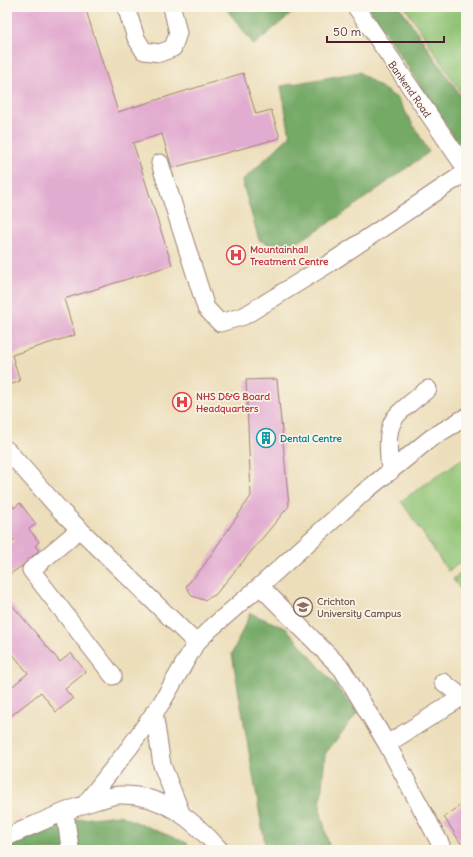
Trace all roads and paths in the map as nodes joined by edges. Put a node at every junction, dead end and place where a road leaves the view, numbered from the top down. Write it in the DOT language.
graph roads {
  1 [pos="126,7"];
  2 [pos="172,7"];
  3 [pos="356,7"];
  4 [pos="160,163"];
  5 [pos="466,171"];
  6 [pos="428,389"];
  7 [pos="466,417"];
  8 [pos="7,450"];
  9 [pos="390,472"];
  10 [pos="80,530"];
  11 [pos="260,586"];
  12 [pos="196,643"];
  13 [pos="114,676"];
  14 [pos="443,682"];
  15 [pos="464,697"];
  16 [pos="154,712"];
  17 [pos="387,744"];
  18 [pos="85,804"];
  19 [pos="65,812"];
  20 [pos="182,813"];
  21 [pos="7,837"];
  22 [pos="441,845"];
  23 [pos="68,850"];
  24 [pos="220,850"];
  1 -- 2 [label="street"];
  3 -- 5 [label="street, Bankend Road"];
  4 -- 5 [label="street"];
  6 -- 9 [label="street"];
  7 -- 9 [label="street"];
  8 -- 10 [label="street"];
  9 -- 11 [label="street"];
  10 -- 12 [label="street"];
  10 -- 13 [label="street"];
  11 -- 12 [label="street"];
  11 -- 17 [label="street"];
  12 -- 16 [label="street"];
  14 -- 15 [label="street"];
  15 -- 17 [label="street"];
  16 -- 18 [label="street"];
  16 -- 20 [label="street"];
  17 -- 22 [label="street"];
  18 -- 19 [label="street"];
  18 -- 20 [label="street"];
  19 -- 21 [label="street"];
  19 -- 23 [label="street"];
  20 -- 24 [label="street"];
}
